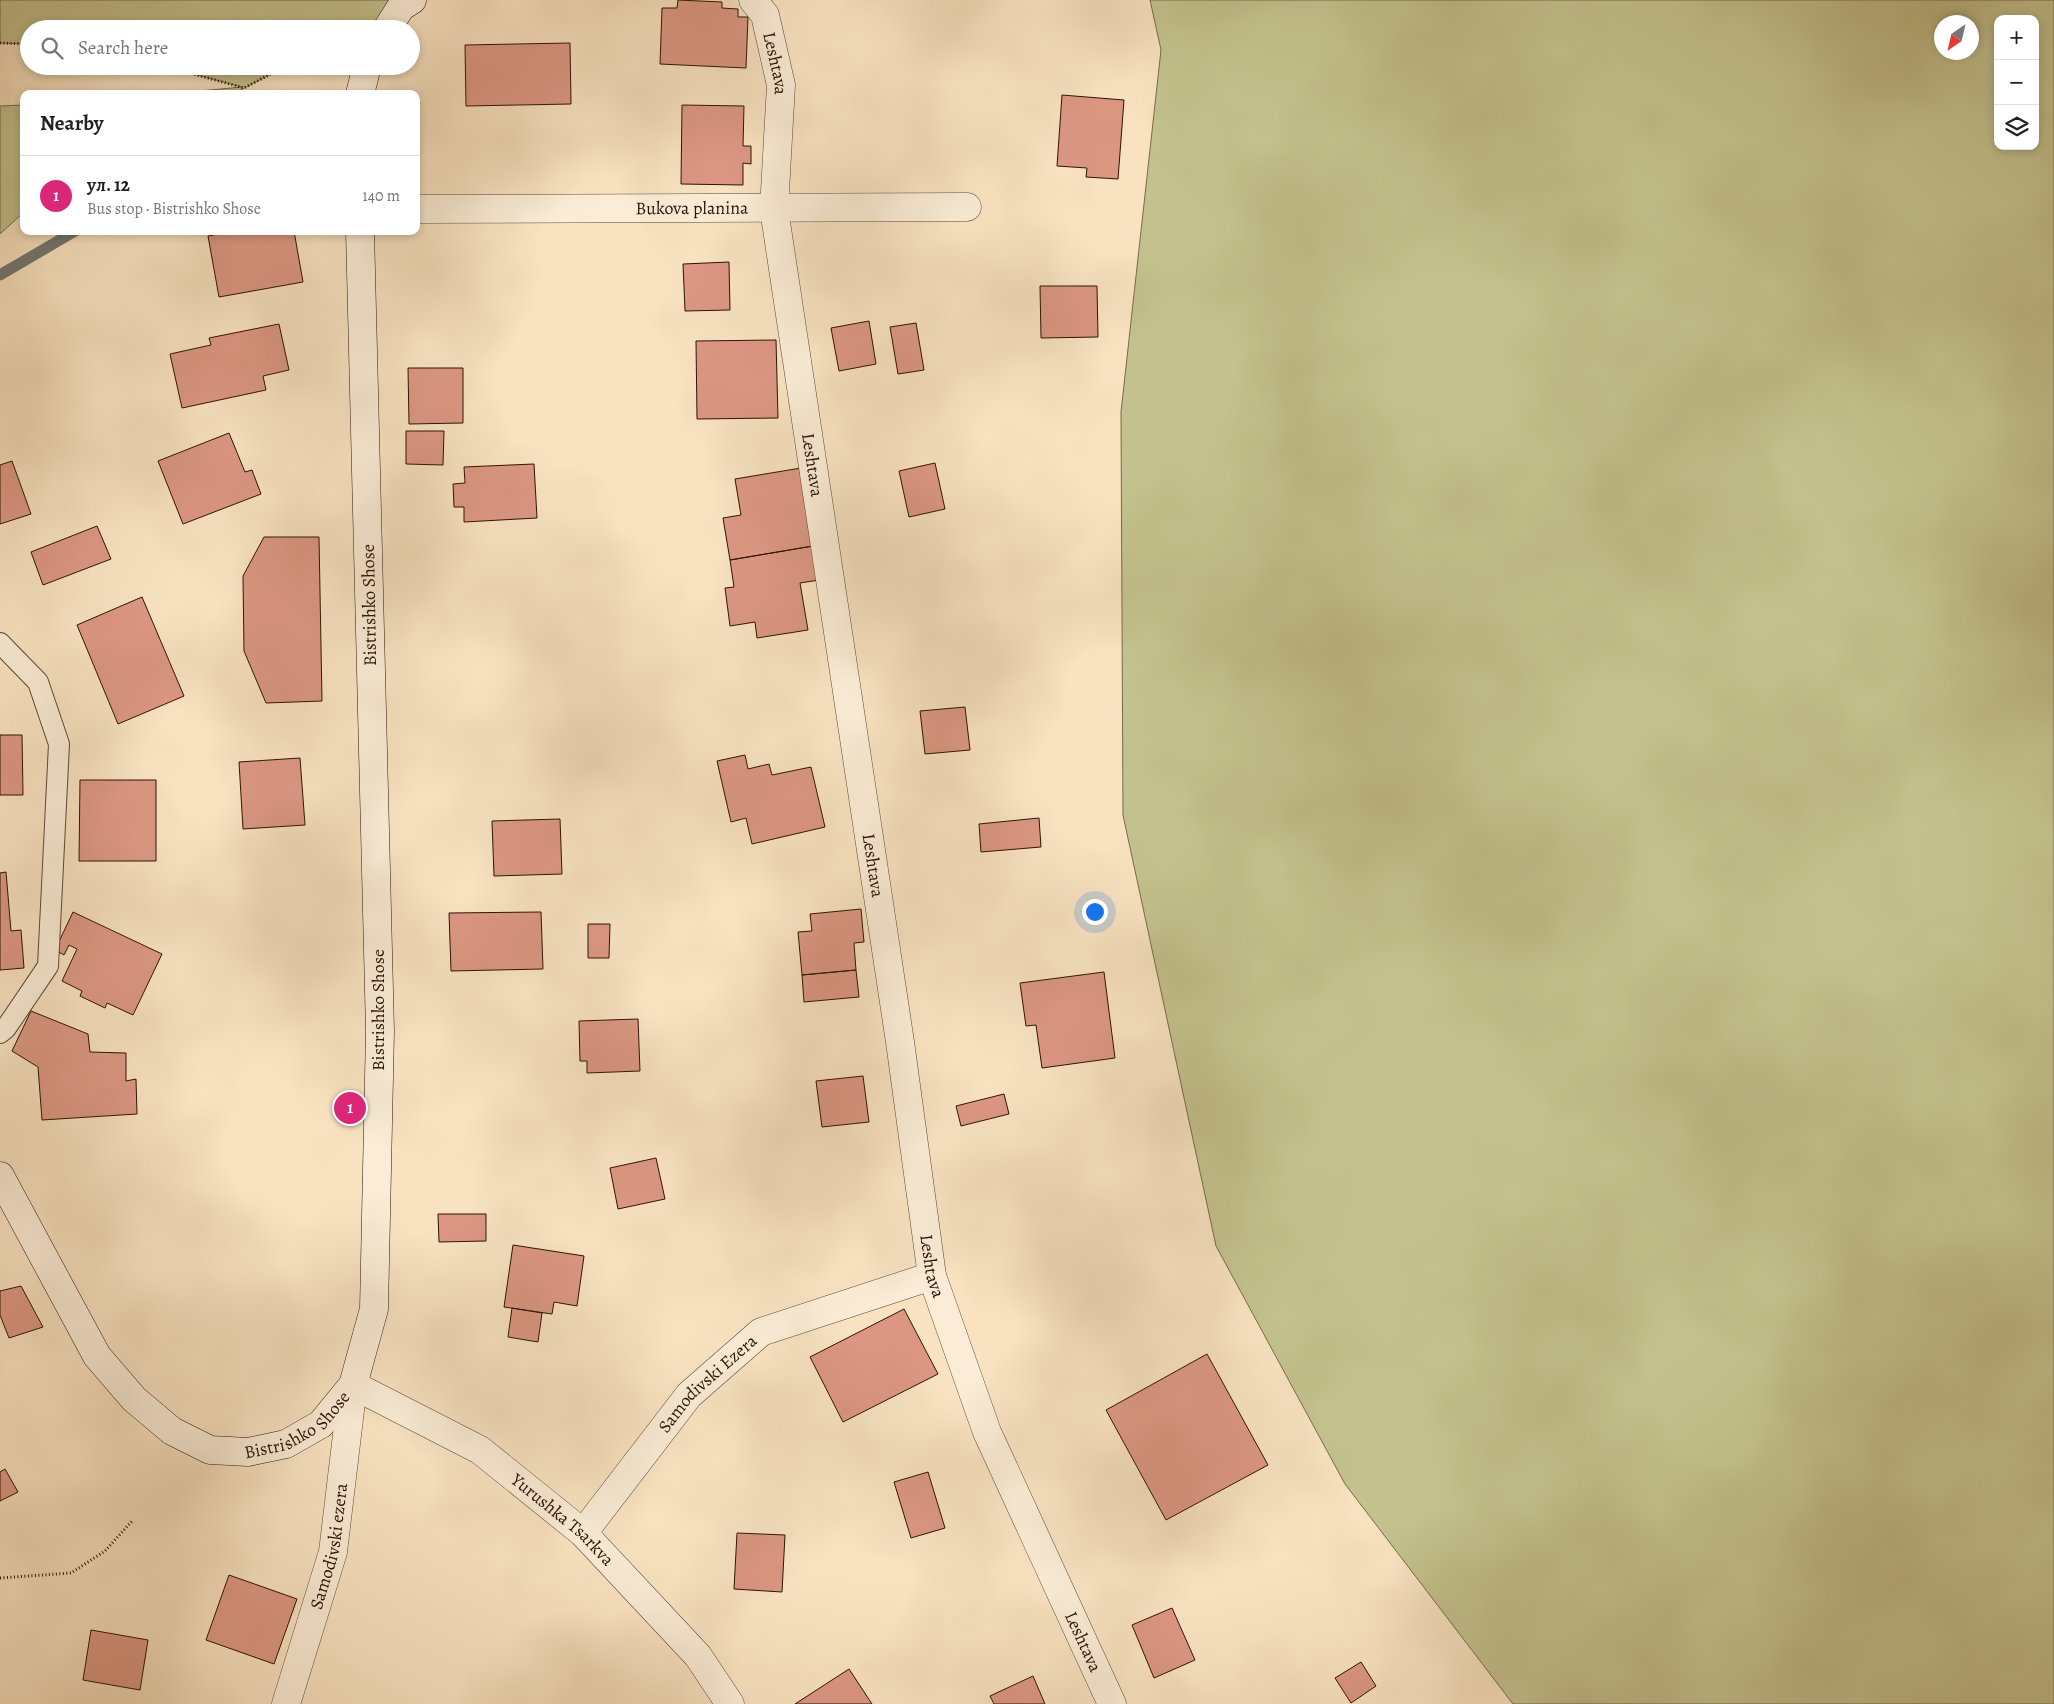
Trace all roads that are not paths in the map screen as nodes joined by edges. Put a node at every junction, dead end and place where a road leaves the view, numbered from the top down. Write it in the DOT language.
graph roads {
  1 [pos="412,0"];
  2 [pos="753,0"];
  3 [pos="393,20"];
  4 [pos="365,75"];
  5 [pos="361,90"];
  6 [pos="968,207"];
  7 [pos="420,209"];
  8 [pos="774,209"];
  9 [pos="360,235"];
  10 [pos="0,643"];
  11 [pos="0,1033"];
  12 [pos="0,1176"];
  13 [pos="932,1276"];
  14 [pos="353,1386"];
  15 [pos="583,1533"];
  16 [pos="286,1704"];
  17 [pos="730,1704"];
  18 [pos="1112,1704"];
  1 -- 3 [label="street"];
  2 -- 8 [label="street, Leshtava"];
  4 -- 5 [label="street"];
  6 -- 8 [label="street, Bukova planina"];
  7 -- 8 [label="street, Bukova planina"];
  8 -- 13 [label="street, Leshtava"];
  9 -- 14 [label="street, Bistrishko Shose"];
  10 -- 11 [label="lane"];
  12 -- 14 [label="street, Bistrishko Shose"];
  13 -- 15 [label="street, Samodivski Ezera"];
  13 -- 18 [label="street, Leshtava"];
  14 -- 15 [label="street, Yurushka Tsarkva"];
  14 -- 16 [label="street, Samodivski ezera"];
  15 -- 17 [label="street, Yurushka Tsarkva"];
}
